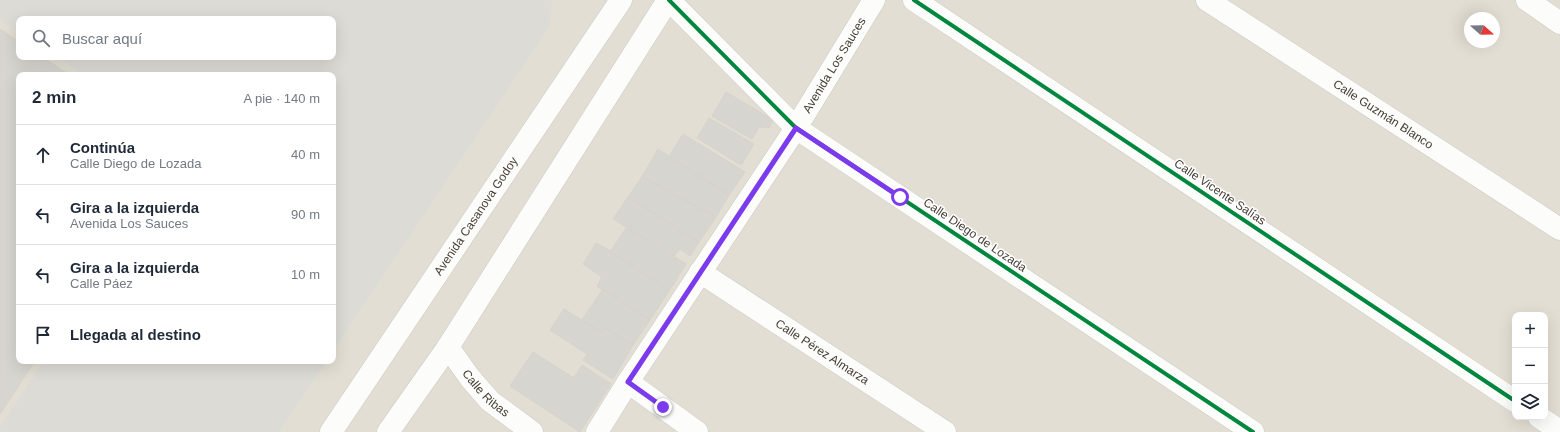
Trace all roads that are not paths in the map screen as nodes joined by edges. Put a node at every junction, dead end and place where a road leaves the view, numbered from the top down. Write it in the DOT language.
graph roads {
  1 [pos="621,0"];
  2 [pos="668,0"];
  3 [pos="874,0"];
  4 [pos="914,0"];
  5 [pos="1207,0"];
  6 [pos="1527,0"];
  7 [pos="1560,23"];
  8 [pos="796,128"];
  9 [pos="1560,229"];
  10 [pos="700,272"];
  11 [pos="448,347"];
  12 [pos="628,382"];
  13 [pos="1512,399"];
  14 [pos="1544,420"];
  15 [pos="1560,431"];
  16 [pos="331,432"];
  17 [pos="388,432"];
  18 [pos="532,432"];
  19 [pos="597,432"];
  20 [pos="697,432"];
  21 [pos="945,432"];
  22 [pos="1253,432"];
  1 -- 16 [label="street, Avenida Casanova Godoy"];
  2 -- 8 [label="street, Calle Diego de Lozada"];
  2 -- 11 [label="street"];
  3 -- 8 [label="street, Avenida Los Sauces"];
  4 -- 13 [label="street, Calle Vicente Salías"];
  5 -- 9 [label="street, Calle Guzmán Blanco"];
  6 -- 7 [label="street"];
  8 -- 10 [label="street, Avenida Los Sauces"];
  8 -- 22 [label="street, Calle Diego de Lozada"];
  10 -- 12 [label="street, Avenida Los Sauces"];
  10 -- 21 [label="street, Calle Pérez Almarza"];
  11 -- 17 [label="street"];
  11 -- 18 [label="street, Calle Ribas"];
  12 -- 19 [label="street, Avenida Los Sauces"];
  12 -- 20 [label="street"];
  14 -- 15 [label="street"];
}
